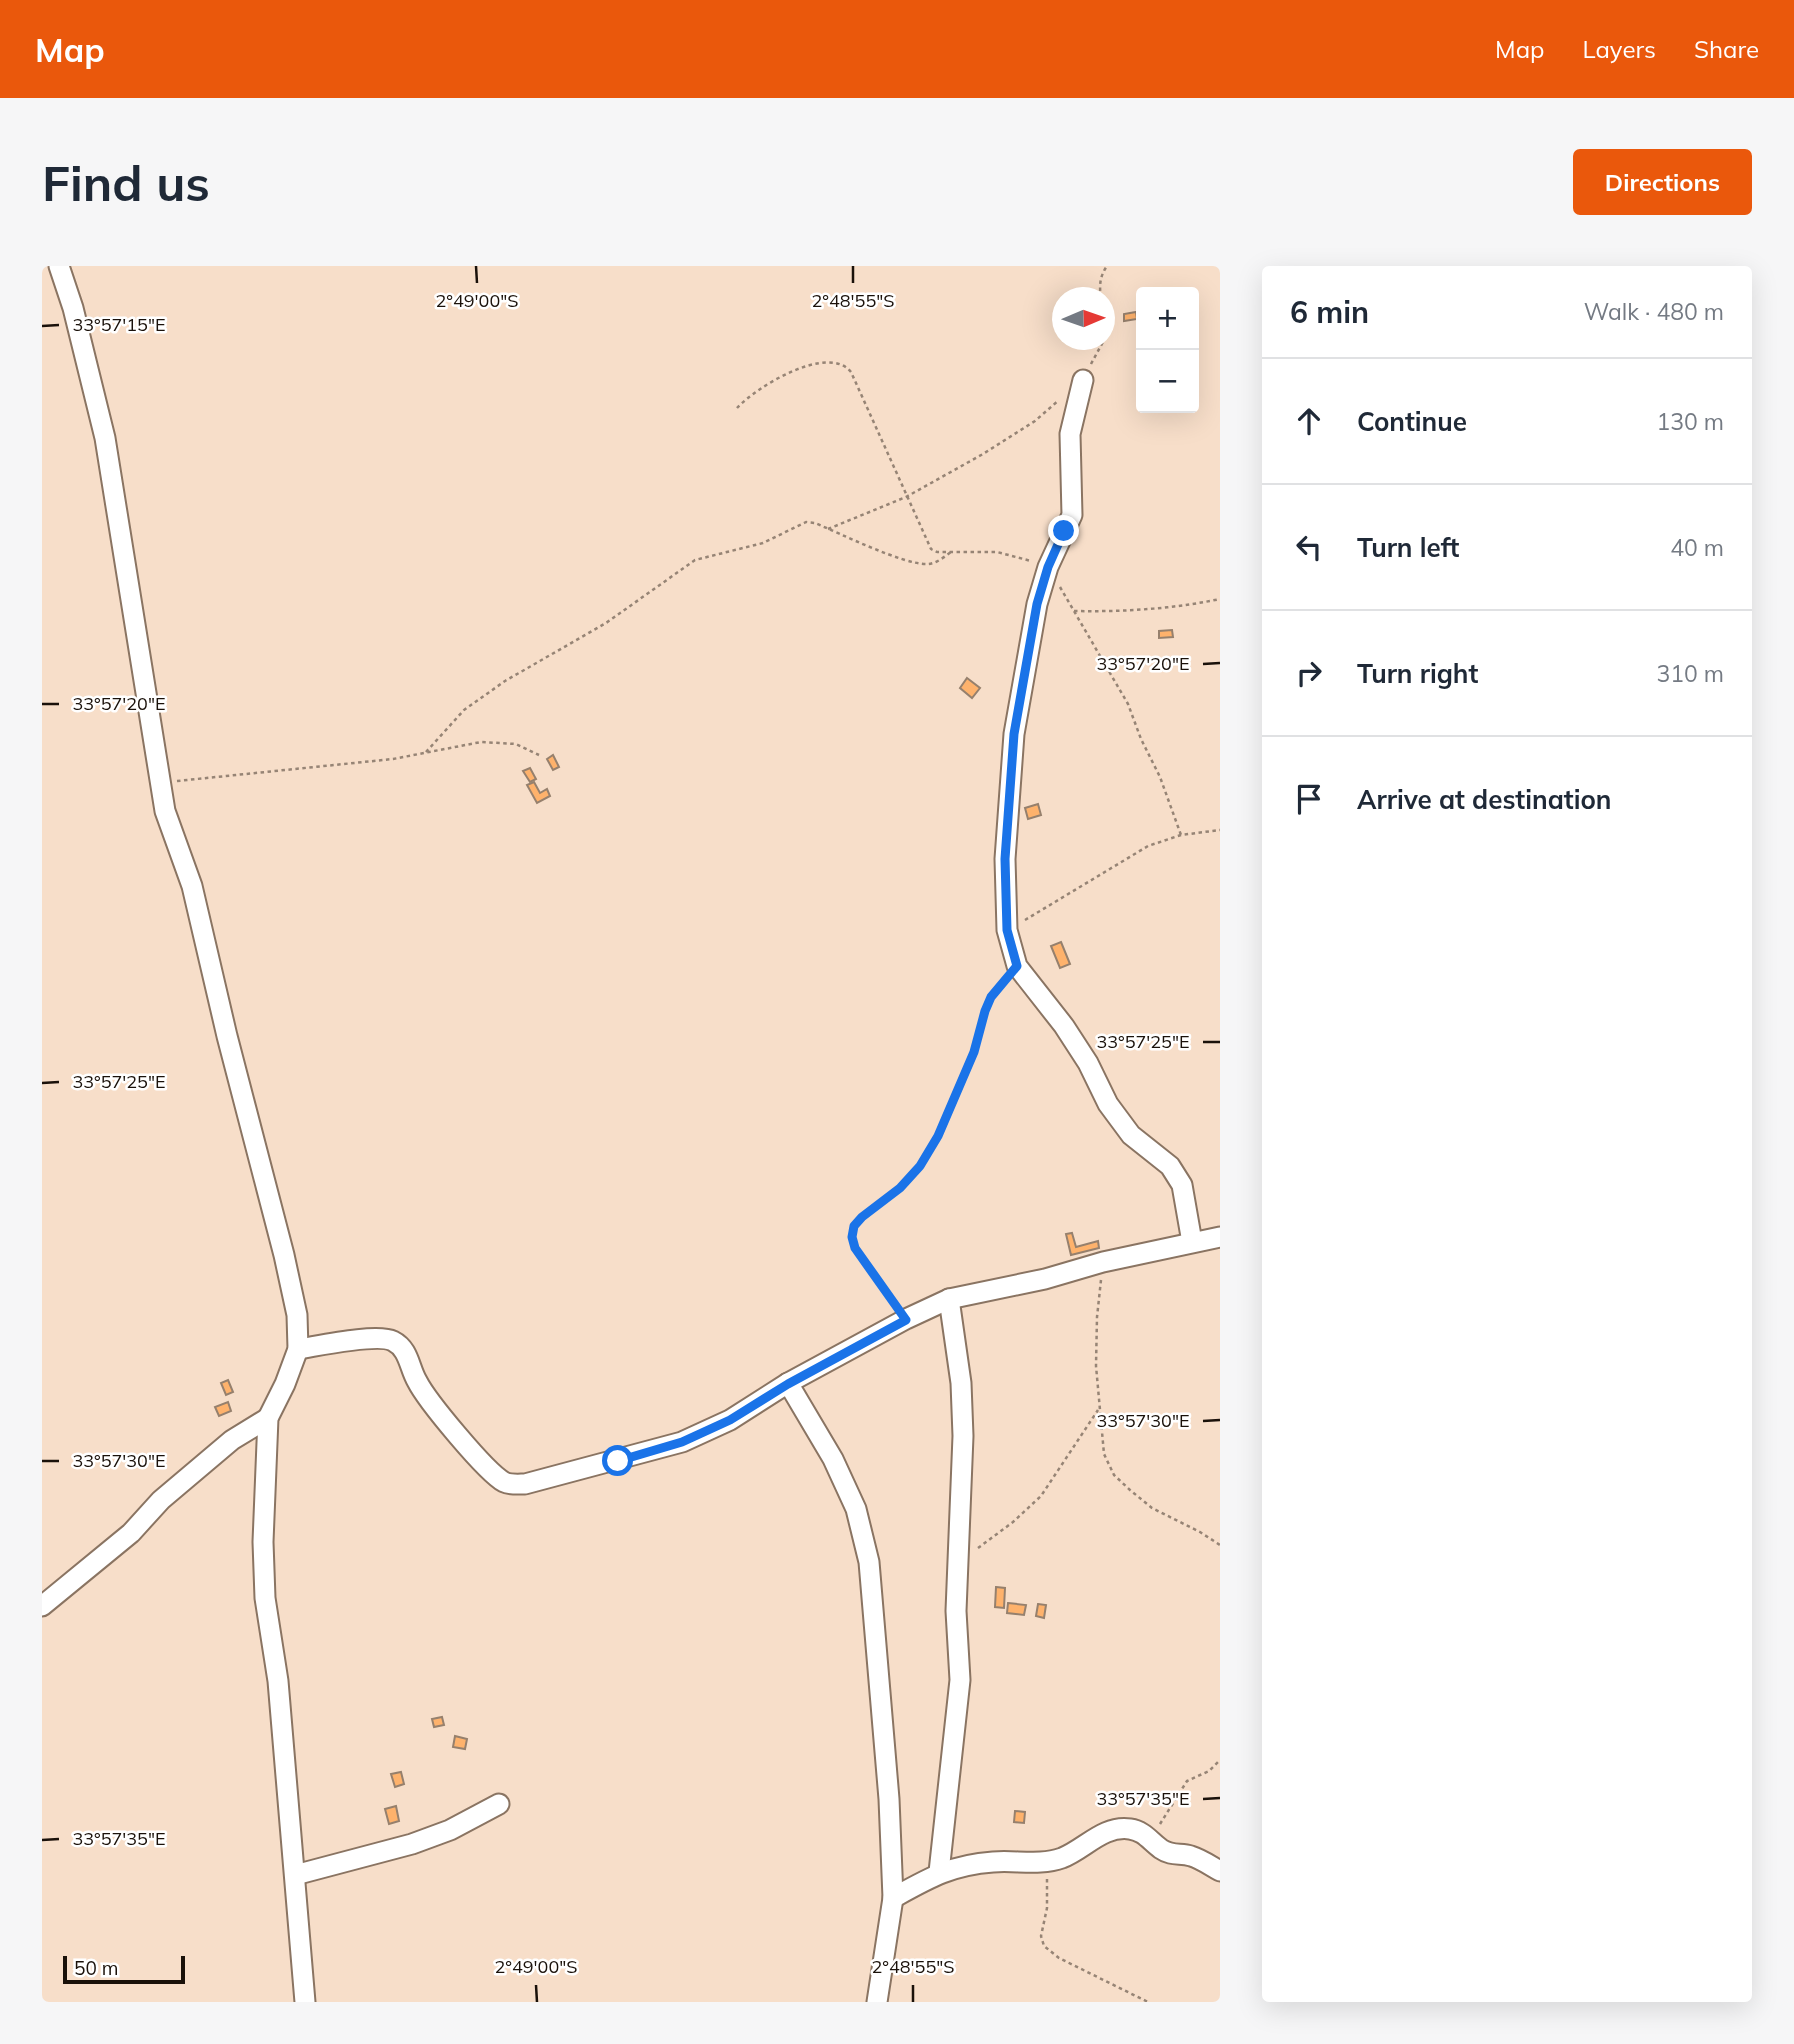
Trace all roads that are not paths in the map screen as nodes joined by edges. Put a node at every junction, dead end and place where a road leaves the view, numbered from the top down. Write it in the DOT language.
graph roads {
  1 [pos="59,266"];
  2 [pos="1083,380"];
  3 [pos="1220,1237"];
  4 [pos="1192,1242"];
  5 [pos="949,1299"];
  6 [pos="298,1349"];
  7 [pos="788,1384"];
  8 [pos="268,1418"];
  9 [pos="42,1606"];
  10 [pos="499,1804"];
  11 [pos="1220,1871"];
  12 [pos="939,1872"];
  13 [pos="295,1875"];
  14 [pos="893,1898"];
  15 [pos="305,2002"];
  16 [pos="877,2002"];
  1 -- 6 [label="street"];
  2 -- 4 [label="street"];
  3 -- 4 [label="street"];
  4 -- 5 [label="street"];
  5 -- 7 [label="street"];
  5 -- 12 [label="street"];
  6 -- 7 [label="street"];
  6 -- 8 [label="street"];
  7 -- 14 [label="street"];
  8 -- 9 [label="street"];
  8 -- 13 [label="street"];
  10 -- 13 [label="street"];
  11 -- 12 [label="street"];
  12 -- 14 [label="street"];
  13 -- 15 [label="street"];
  14 -- 16 [label="street"];
}
